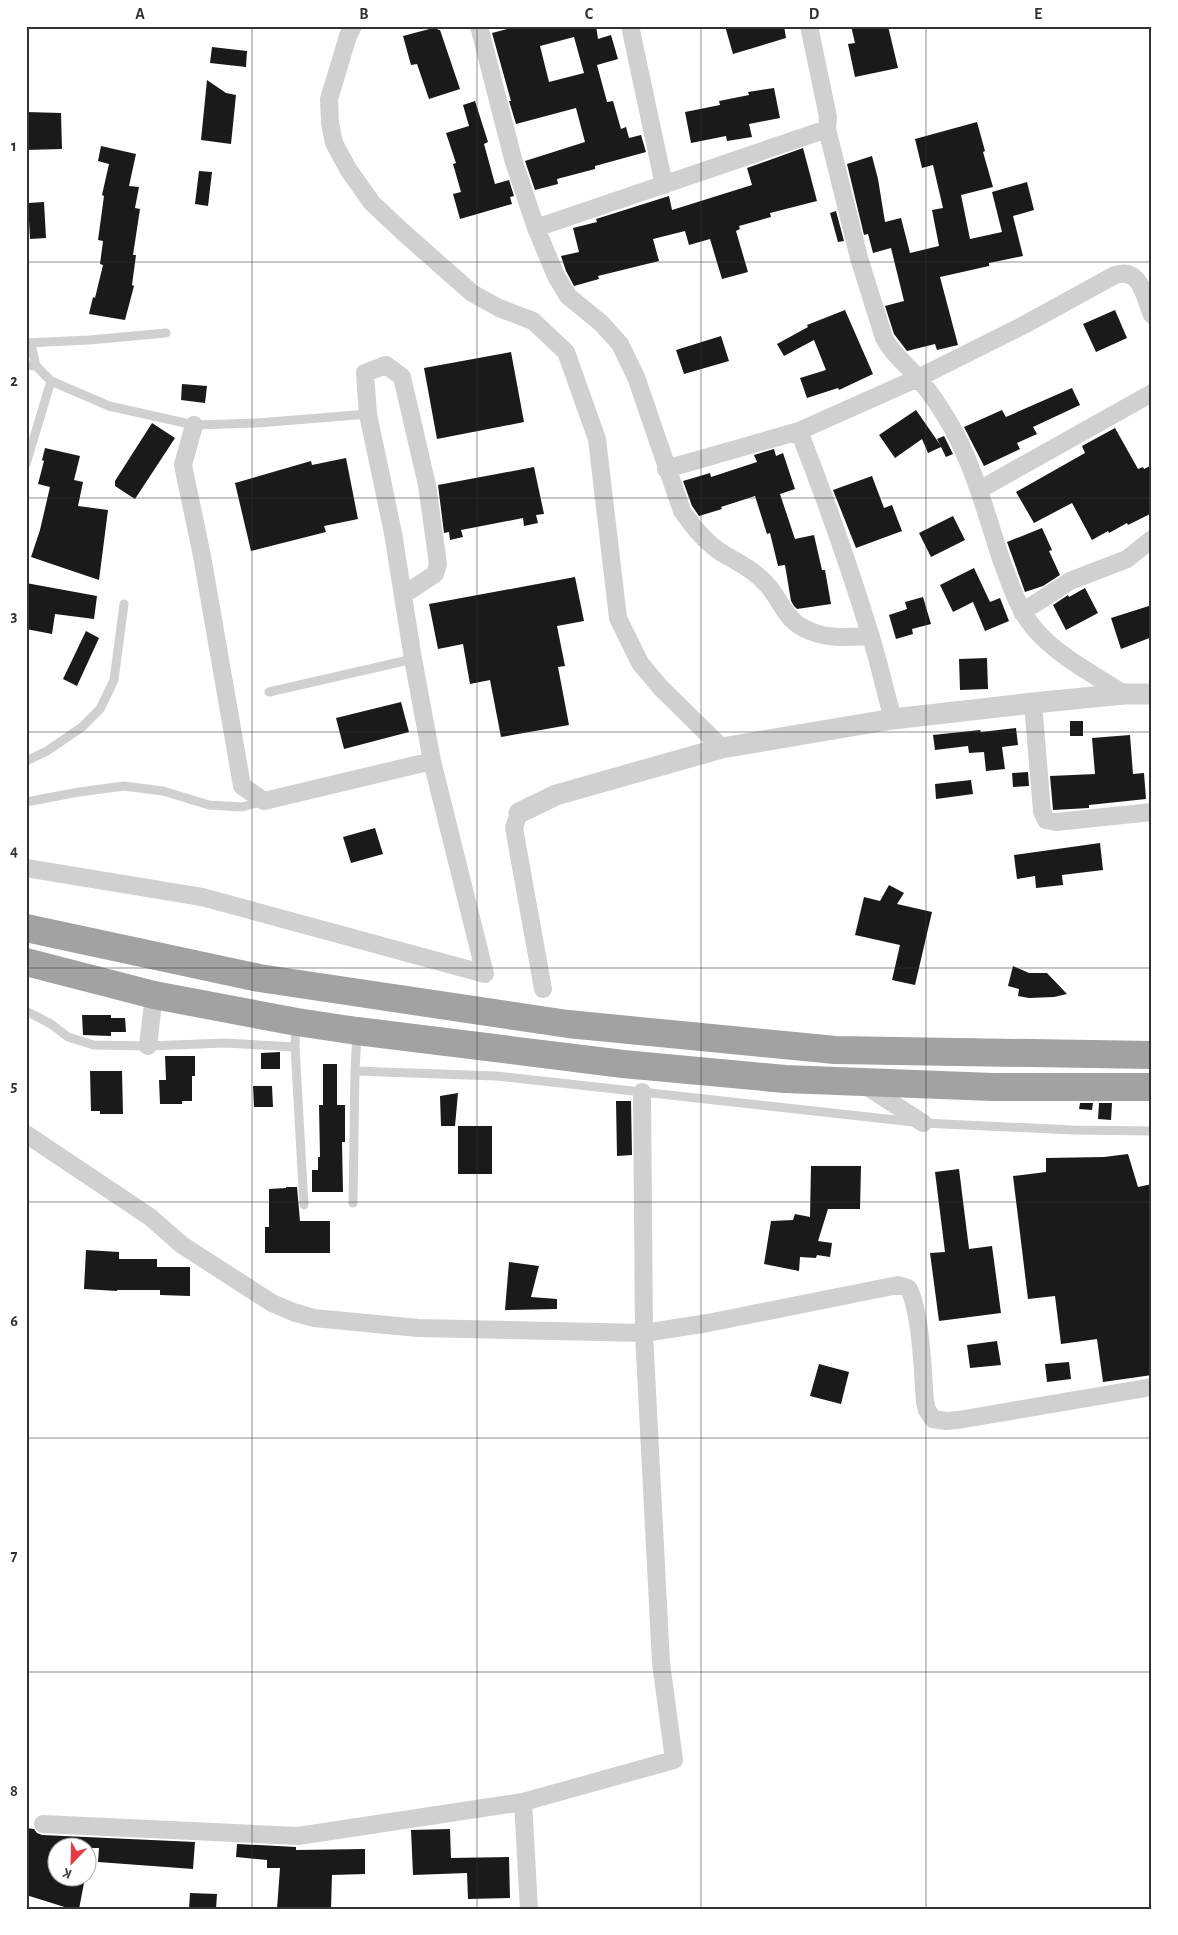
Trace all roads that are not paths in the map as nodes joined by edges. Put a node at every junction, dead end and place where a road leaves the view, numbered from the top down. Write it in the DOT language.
graph roads {
  1 [pos="353,26"];
  2 [pos="479,26"];
  3 [pos="630,26"];
  4 [pos="809,26"];
  5 [pos="827,129"];
  6 [pos="664,185"];
  7 [pos="536,228"];
  8 [pos="1152,315"];
  9 [pos="166,333"];
  10 [pos="29,344"];
  11 [pos="26,365"];
  12 [pos="36,366"];
  13 [pos="918,378"];
  14 [pos="51,381"];
  15 [pos="1152,392"];
  16 [pos="368,414"];
  17 [pos="194,426"];
  18 [pos="799,430"];
  19 [pos="26,464"];
  20 [pos="666,469"];
  21 [pos="979,490"];
  22 [pos="1152,539"];
  23 [pos="403,595"];
  24 [pos="124,604"];
  25 [pos="1022,612"];
  26 [pos="871,636"];
  27 [pos="413,660"];
  28 [pos="269,692"];
  29 [pos="1124,694"];
  30 [pos="1152,694"];
  31 [pos="1033,703"];
  32 [pos="893,719"];
  33 [pos="722,748"];
  34 [pos="26,761"];
  35 [pos="432,761"];
  36 [pos="264,800"];
  37 [pos="26,802"];
  38 [pos="1152,812"];
  39 [pos="520,813"];
  40 [pos="26,868"];
  41 [pos="26,928"];
  42 [pos="26,962"];
  43 [pos="543,989"];
  44 [pos="154,995"];
  45 [pos="26,1011"];
  46 [pos="357,1032"];
  47 [pos="296,1034"];
  48 [pos="148,1046"];
  49 [pos="1152,1055"];
  50 [pos="355,1071"];
  51 [pos="858,1081"];
  52 [pos="1152,1087"];
  53 [pos="642,1092"];
  54 [pos="923,1123"];
  55 [pos="1152,1130"];
  56 [pos="26,1134"];
  57 [pos="353,1203"];
  58 [pos="304,1205"];
  59 [pos="644,1333"];
  60 [pos="1152,1388"];
  61 [pos="523,1802"];
  62 [pos="43,1824"];
  63 [pos="529,1909"];
  1 -- 33 [label="street"];
  2 -- 7 [label="street"];
  3 -- 6 [label="street"];
  4 -- 5 [label="street"];
  5 -- 6 [label="street"];
  5 -- 13 [label="street"];
  6 -- 7 [label="street"];
  7 -- 20 [label="street"];
  8 -- 13 [label="street"];
  9 -- 10 [label="lane"];
  10 -- 12 [label="lane"];
  11 -- 12 [label="lane"];
  12 -- 14 [label="lane"];
  13 -- 18 [label="street"];
  13 -- 21 [label="street"];
  14 -- 17 [label="lane"];
  14 -- 19 [label="lane"];
  15 -- 21 [label="street"];
  16 -- 17 [label="lane"];
  16 -- 23 [label="street"];
  16 -- 23 [label="street"];
  17 -- 36 [label="street"];
  18 -- 20 [label="street"];
  18 -- 26 [label="street"];
  20 -- 26 [label="street"];
  21 -- 25 [label="street"];
  22 -- 25 [label="street"];
  23 -- 27 [label="street"];
  24 -- 34 [label="lane"];
  25 -- 29 [label="street"];
  26 -- 32 [label="street"];
  27 -- 28 [label="lane"];
  27 -- 35 [label="street"];
  29 -- 30 [label="street"];
  29 -- 31 [label="street"];
  31 -- 32 [label="street"];
  31 -- 38 [label="street"];
  32 -- 33 [label="street"];
  33 -- 39 [label="street"];
  35 -- 36 [label="street"];
  35 -- 40 [label="street"];
  36 -- 37 [label="lane"];
  39 -- 43 [label="street"];
  41 -- 49 [label="highway"];
  42 -- 44 [label="highway"];
  44 -- 47 [label="highway"];
  44 -- 48 [label="street"];
  45 -- 48 [label="lane"];
  46 -- 47 [label="highway"];
  46 -- 50 [label="lane"];
  46 -- 51 [label="highway"];
  47 -- 48 [label="lane"];
  47 -- 58 [label="lane"];
  50 -- 53 [label="lane"];
  50 -- 57 [label="lane"];
  51 -- 52 [label="highway"];
  51 -- 54 [label="street"];
  53 -- 54 [label="lane"];
  53 -- 59 [label="street"];
  54 -- 55 [label="lane"];
  56 -- 59 [label="street"];
  59 -- 60 [label="street"];
  59 -- 61 [label="street"];
  61 -- 62 [label="street"];
  61 -- 63 [label="street"];
}
